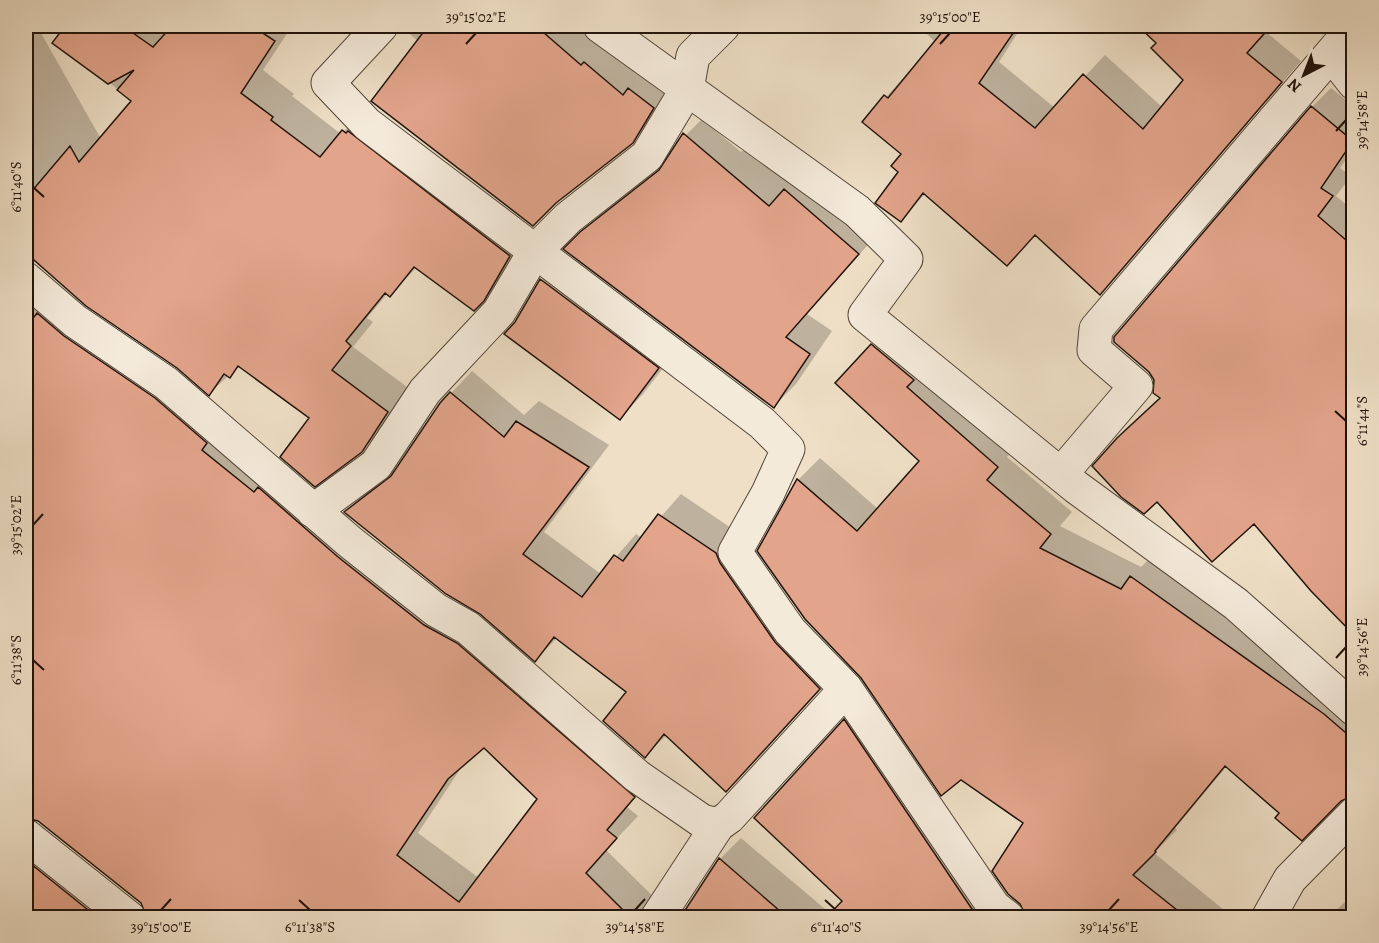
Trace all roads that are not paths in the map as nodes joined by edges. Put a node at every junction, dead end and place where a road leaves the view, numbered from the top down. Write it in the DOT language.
graph roads {
  1 [pos="381,26"];
  2 [pos="600,26"];
  3 [pos="723,26"];
  4 [pos="1353,27"];
  5 [pos="1332,55"];
  6 [pos="1353,83"];
  7 [pos="687,89"];
  8 [pos="535,251"];
  9 [pos="26,279"];
  10 [pos="1062,474"];
  11 [pos="313,511"];
  12 [pos="846,689"];
  13 [pos="1353,710"];
  14 [pos="1353,814"];
  15 [pos="718,825"];
  16 [pos="26,836"];
  17 [pos="996,914"];
  18 [pos="129,918"];
  19 [pos="657,918"];
  20 [pos="1268,918"];
  1 -- 8 [label="street"];
  2 -- 7 [label="street"];
  3 -- 7 [label="street"];
  4 -- 5 [label="street"];
  5 -- 6 [label="street"];
  5 -- 10 [label="street"];
  7 -- 8 [label="street"];
  7 -- 10 [label="street"];
  8 -- 11 [label="street"];
  8 -- 12 [label="street"];
  9 -- 11 [label="street"];
  10 -- 13 [label="street"];
  11 -- 15 [label="street"];
  12 -- 15 [label="street"];
  12 -- 17 [label="street"];
  14 -- 20 [label="street"];
  15 -- 19 [label="street"];
  16 -- 18 [label="street"];
}
